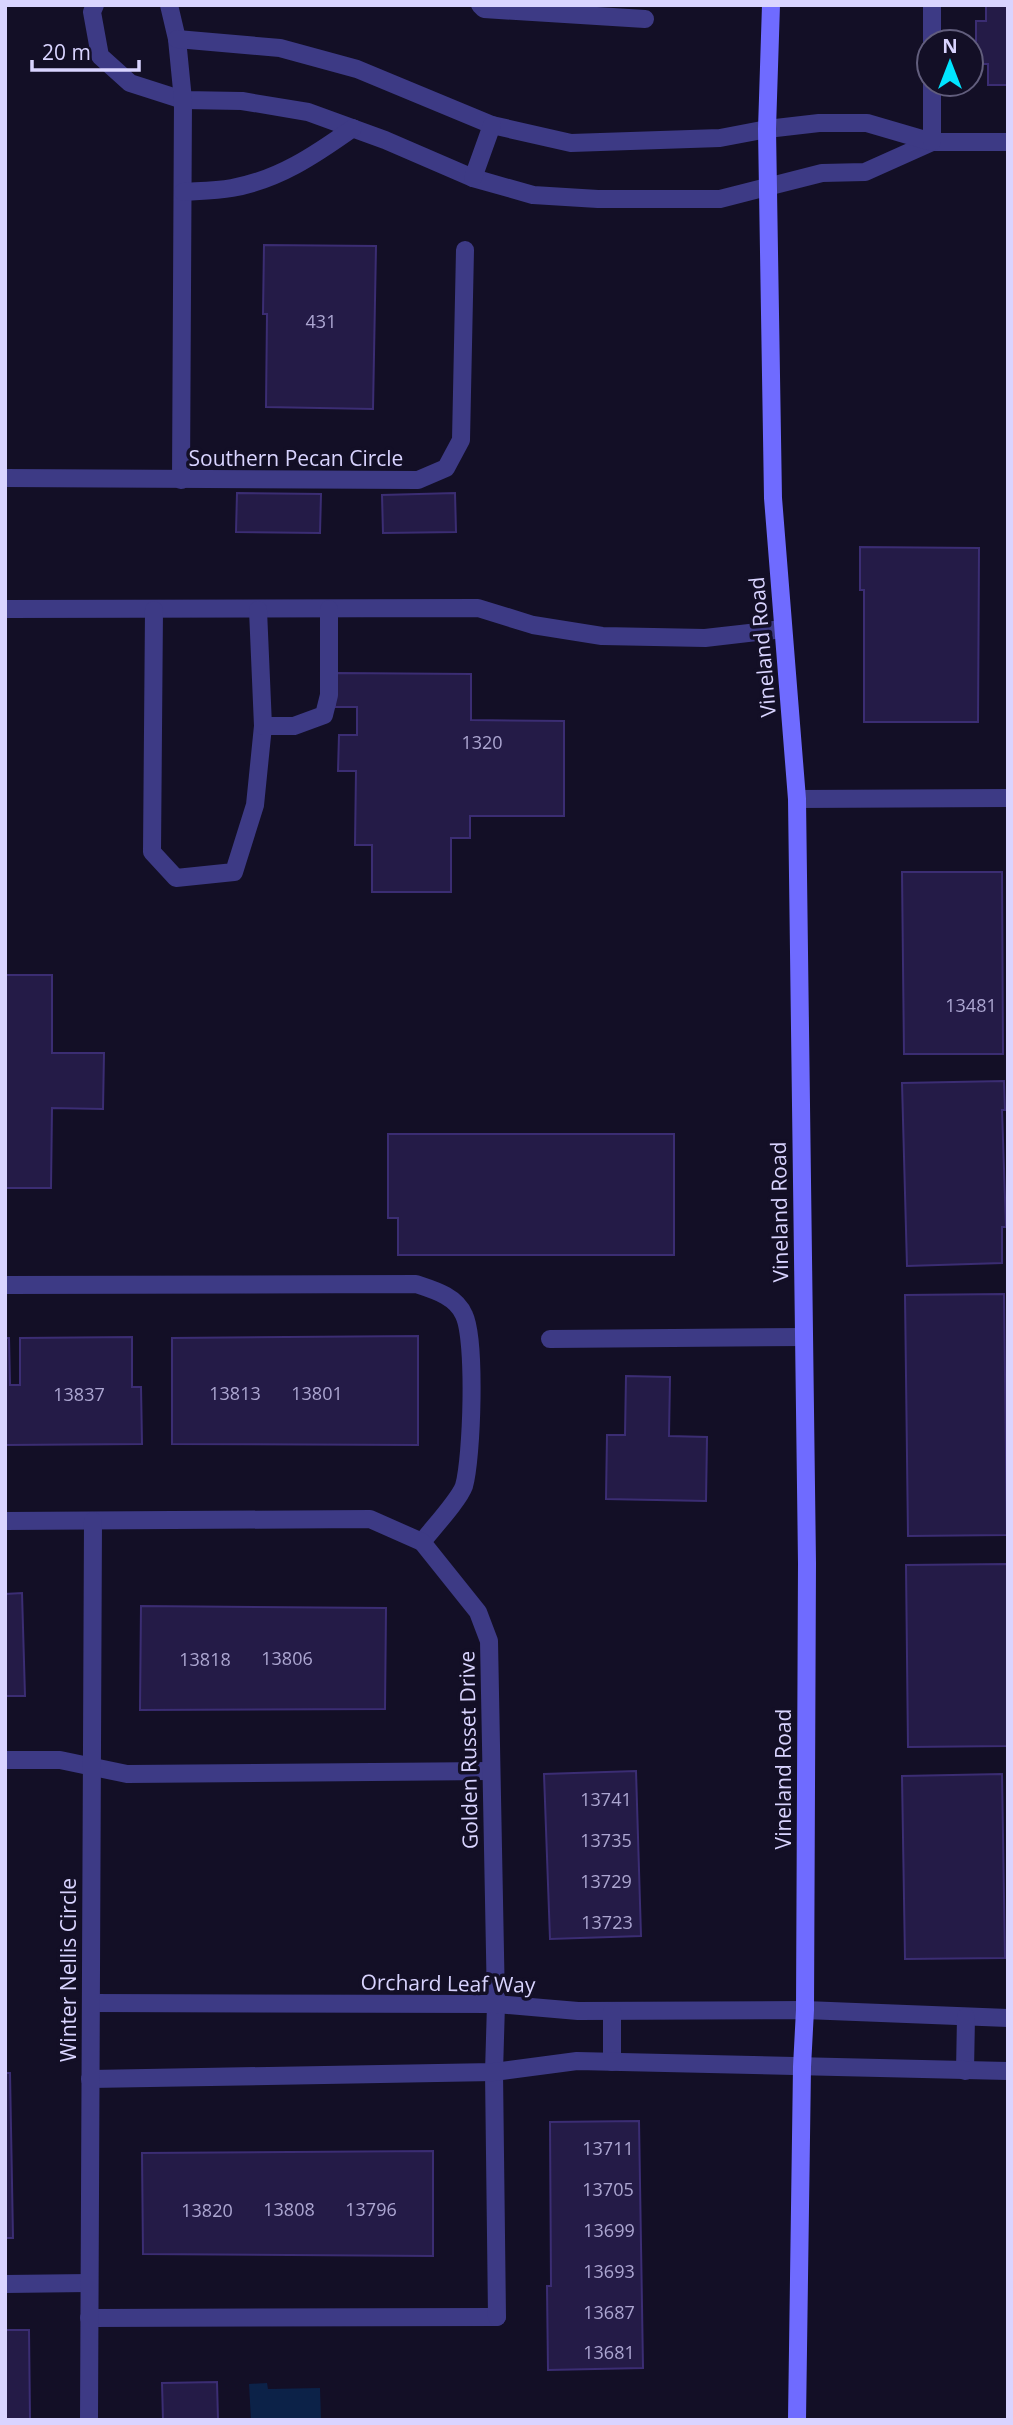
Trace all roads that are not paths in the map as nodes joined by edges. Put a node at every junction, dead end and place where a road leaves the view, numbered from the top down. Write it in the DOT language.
graph roads {
  1 [pos="94,5"];
  2 [pos="169,5"];
  3 [pos="480,5"];
  4 [pos="771,5"];
  5 [pos="932,5"];
  6 [pos="645,19"];
  7 [pos="932,28"];
  8 [pos="177,39"];
  9 [pos="932,98"];
  10 [pos="183,100"];
  11 [pos="492,125"];
  12 [pos="352,128"];
  13 [pos="767,129"];
  14 [pos="932,142"];
  15 [pos="1008,142"];
  16 [pos="473,178"];
  17 [pos="767,187"];
  18 [pos="183,191"];
  19 [pos="465,250"];
  20 [pos="5,478"];
  21 [pos="181,480"];
  22 [pos="5,609"];
  23 [pos="329,609"];
  24 [pos="154,610"];
  25 [pos="258,610"];
  26 [pos="783,629"];
  27 [pos="263,726"];
  28 [pos="797,799"];
  29 [pos="1008,799"];
  30 [pos="5,1285"];
  31 [pos="804,1336"];
  32 [pos="550,1339"];
  33 [pos="5,1521"];
  34 [pos="93,1521"];
  35 [pos="422,1542"];
  36 [pos="5,1760"];
  37 [pos="92,1767"];
  38 [pos="491,1771"];
  39 [pos="91,2003"];
  40 [pos="496,2004"];
  41 [pos="805,2010"];
  42 [pos="612,2011"];
  43 [pos="966,2017"];
  44 [pos="1008,2018"];
  45 [pos="612,2062"];
  46 [pos="802,2067"];
  47 [pos="965,2071"];
  48 [pos="1008,2071"];
  49 [pos="494,2072"];
  50 [pos="90,2079"];
  51 [pos="89,2283"];
  52 [pos="5,2284"];
  53 [pos="89,2318"];
  54 [pos="89,2420"];
  55 [pos="797,2420"];
  1 -- 10 [label="street"];
  2 -- 8 [label="street"];
  3 -- 6 [label="street"];
  4 -- 13 [label="main road, Vineland Road"];
  5 -- 7 [label="street"];
  8 -- 10 [label="street"];
  8 -- 11 [label="street"];
  9 -- 14 [label="street"];
  10 -- 12 [label="street"];
  10 -- 18 [label="street"];
  11 -- 13 [label="street"];
  11 -- 16 [label="street"];
  12 -- 16 [label="street"];
  12 -- 18 [label="street"];
  13 -- 14 [label="street"];
  13 -- 17 [label="main road, Vineland Road"];
  14 -- 15 [label="street"];
  14 -- 17 [label="street"];
  16 -- 17 [label="street"];
  17 -- 26 [label="main road, Vineland Road"];
  18 -- 21 [label="street"];
  19 -- 21 [label="street, Southern Pecan Circle"];
  20 -- 21 [label="street, Southern Pecan Circle"];
  22 -- 24 [label="street"];
  23 -- 25 [label="street"];
  23 -- 26 [label="street"];
  23 -- 27 [label="street"];
  24 -- 25 [label="street"];
  24 -- 27 [label="street"];
  25 -- 27 [label="street"];
  26 -- 28 [label="main road, Vineland Road"];
  28 -- 29 [label="street"];
  28 -- 31 [label="main road, Vineland Road"];
  30 -- 35 [label="street"];
  31 -- 32 [label="street"];
  31 -- 41 [label="main road, Vineland Road"];
  33 -- 34 [label="street, Golden Russet Drive"];
  34 -- 35 [label="street, Golden Russet Drive"];
  34 -- 37 [label="street, Winter Nellis Circle"];
  35 -- 38 [label="street, Golden Russet Drive"];
  36 -- 37 [label="street"];
  37 -- 38 [label="street"];
  37 -- 39 [label="street, Winter Nellis Circle"];
  38 -- 40 [label="street, Golden Russet Drive"];
  39 -- 40 [label="street, Orchard Leaf Way"];
  39 -- 50 [label="street, Winter Nellis Circle"];
  40 -- 42 [label="street, Orchard Leaf Way"];
  40 -- 49 [label="street, Golden Russet Drive"];
  41 -- 42 [label="street, Orchard Leaf Way"];
  41 -- 43 [label="street, Orchard Leaf Way"];
  41 -- 46 [label="main road, Vineland Road"];
  42 -- 45 [label="street"];
  43 -- 44 [label="street, Orchard Leaf Way"];
  43 -- 47 [label="street"];
  45 -- 46 [label="street"];
  45 -- 49 [label="street"];
  46 -- 47 [label="street"];
  46 -- 55 [label="main road, Vineland Road"];
  47 -- 48 [label="street"];
  49 -- 50 [label="street"];
  49 -- 53 [label="street, Golden Russet Drive"];
  50 -- 51 [label="street, Winter Nellis Circle"];
  51 -- 52 [label="street"];
  51 -- 53 [label="street, Winter Nellis Circle"];
  53 -- 54 [label="street, Winter Nellis Circle"];
}
